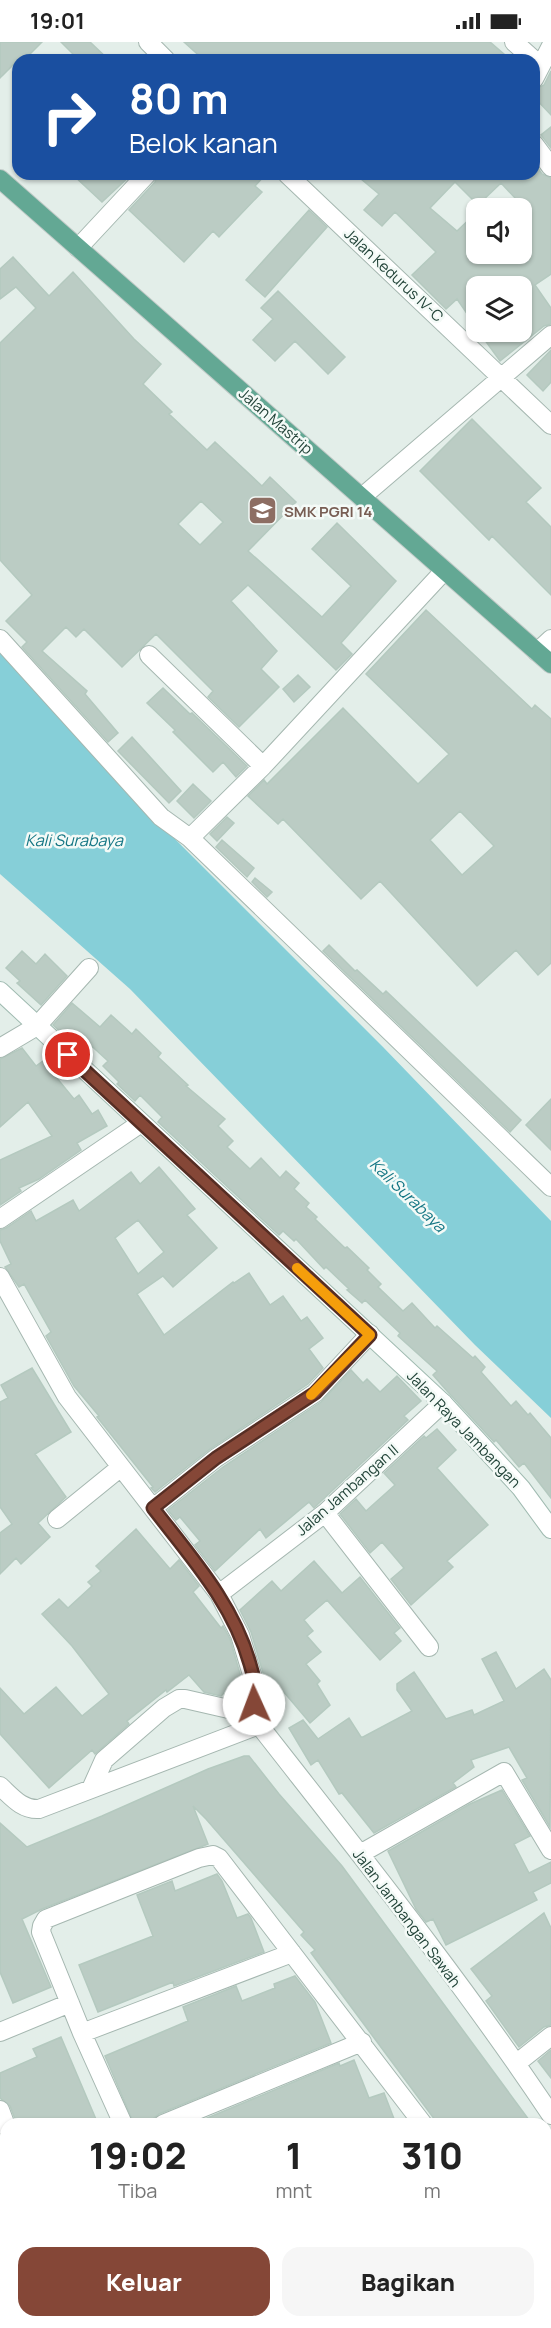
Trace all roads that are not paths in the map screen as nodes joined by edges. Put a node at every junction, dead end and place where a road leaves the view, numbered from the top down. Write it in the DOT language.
graph roads {
  1 [pos="148,42"];
  2 [pos="514,42"];
  3 [pos="551,46"];
  4 [pos="160,54"];
  5 [pos="525,54"];
  6 [pos="540,61"];
  7 [pos="540,152"];
  8 [pos="551,167"];
  9 [pos="0,179"];
  10 [pos="141,180"];
  11 [pos="293,180"];
  12 [pos="78,248"];
  13 [pos="551,335"];
  14 [pos="501,377"];
  15 [pos="551,425"];
  16 [pos="362,497"];
  17 [pos="444,571"];
  18 [pos="0,639"];
  19 [pos="551,639"];
  20 [pos="149,655"];
  21 [pos="544,658"];
  22 [pos="263,766"];
  23 [pos="190,838"];
  24 [pos="89,968"];
  25 [pos="0,992"];
  26 [pos="37,1026"];
  27 [pos="0,1048"];
  28 [pos="141,1123"];
  29 [pos="551,1187"];
  30 [pos="0,1219"];
  31 [pos="0,1277"];
  32 [pos="370,1335"];
  33 [pos="443,1403"];
  34 [pos="121,1467"];
  35 [pos="153,1508"];
  36 [pos="325,1513"];
  37 [pos="57,1520"];
  38 [pos="551,1529"];
  39 [pos="219,1594"];
  40 [pos="429,1647"];
  41 [pos="251,1720"];
  42 [pos="0,1786"];
  43 [pos="92,1789"];
  44 [pos="551,1850"];
  45 [pos="360,1854"];
  46 [pos="292,1953"];
  47 [pos="70,2003"];
  48 [pos="0,2032"];
  49 [pos="82,2032"];
  50 [pos="551,2036"];
  51 [pos="362,2042"];
  52 [pos="517,2063"];
  53 [pos="551,2115"];
  54 [pos="120,2118"];
  55 [pos="178,2118"];
  56 [pos="419,2118"];
  1 -- 4 [label="street"];
  2 -- 5 [label="street"];
  3 -- 6 [label="street"];
  7 -- 8 [label="street"];
  9 -- 12 [label="main road, Jalan Mastrip"];
  10 -- 12 [label="street"];
  11 -- 14 [label="street, Jalan Kedurus IV-C"];
  12 -- 16 [label="main road, Jalan Mastrip"];
  13 -- 14 [label="street"];
  14 -- 15 [label="street, Jalan Kedurus IV-C"];
  14 -- 16 [label="street"];
  16 -- 17 [label="main road, Jalan Mastrip"];
  17 -- 21 [label="main road, Jalan Mastrip"];
  17 -- 22 [label="street"];
  18 -- 23 [label="street"];
  19 -- 21 [label="street"];
  20 -- 22 [label="street"];
  22 -- 23 [label="street"];
  23 -- 29 [label="street"];
  24 -- 26 [label="street"];
  25 -- 26 [label="street, Jalan Raya Jambangan"];
  26 -- 27 [label="street"];
  26 -- 28 [label="street, Jalan Raya Jambangan"];
  28 -- 30 [label="street"];
  28 -- 32 [label="street, Jalan Raya Jambangan"];
  31 -- 34 [label="street"];
  32 -- 33 [label="street, Jalan Raya Jambangan"];
  32 -- 35 [label="street"];
  33 -- 36 [label="street, Jalan Jambangan II"];
  33 -- 38 [label="street, Jalan Raya Jambangan"];
  34 -- 35 [label="street"];
  34 -- 37 [label="street"];
  35 -- 39 [label="street"];
  36 -- 39 [label="street, Jalan Jambangan II"];
  36 -- 40 [label="street"];
  39 -- 41 [label="street"];
  41 -- 43 [label="street"];
  41 -- 43 [label="street"];
  41 -- 45 [label="street, Jalan Jambangan Sawah"];
  42 -- 43 [label="street"];
  44 -- 45 [label="street"];
  45 -- 52 [label="street, Jalan Jambangan Sawah"];
  46 -- 47 [label="street"];
  46 -- 49 [label="street"];
  46 -- 51 [label="street"];
  47 -- 48 [label="street"];
  47 -- 49 [label="street"];
  49 -- 54 [label="street"];
  50 -- 52 [label="street"];
  51 -- 55 [label="street"];
  51 -- 56 [label="street"];
  52 -- 53 [label="street, Jalan Jambangan Sawah"];
}
